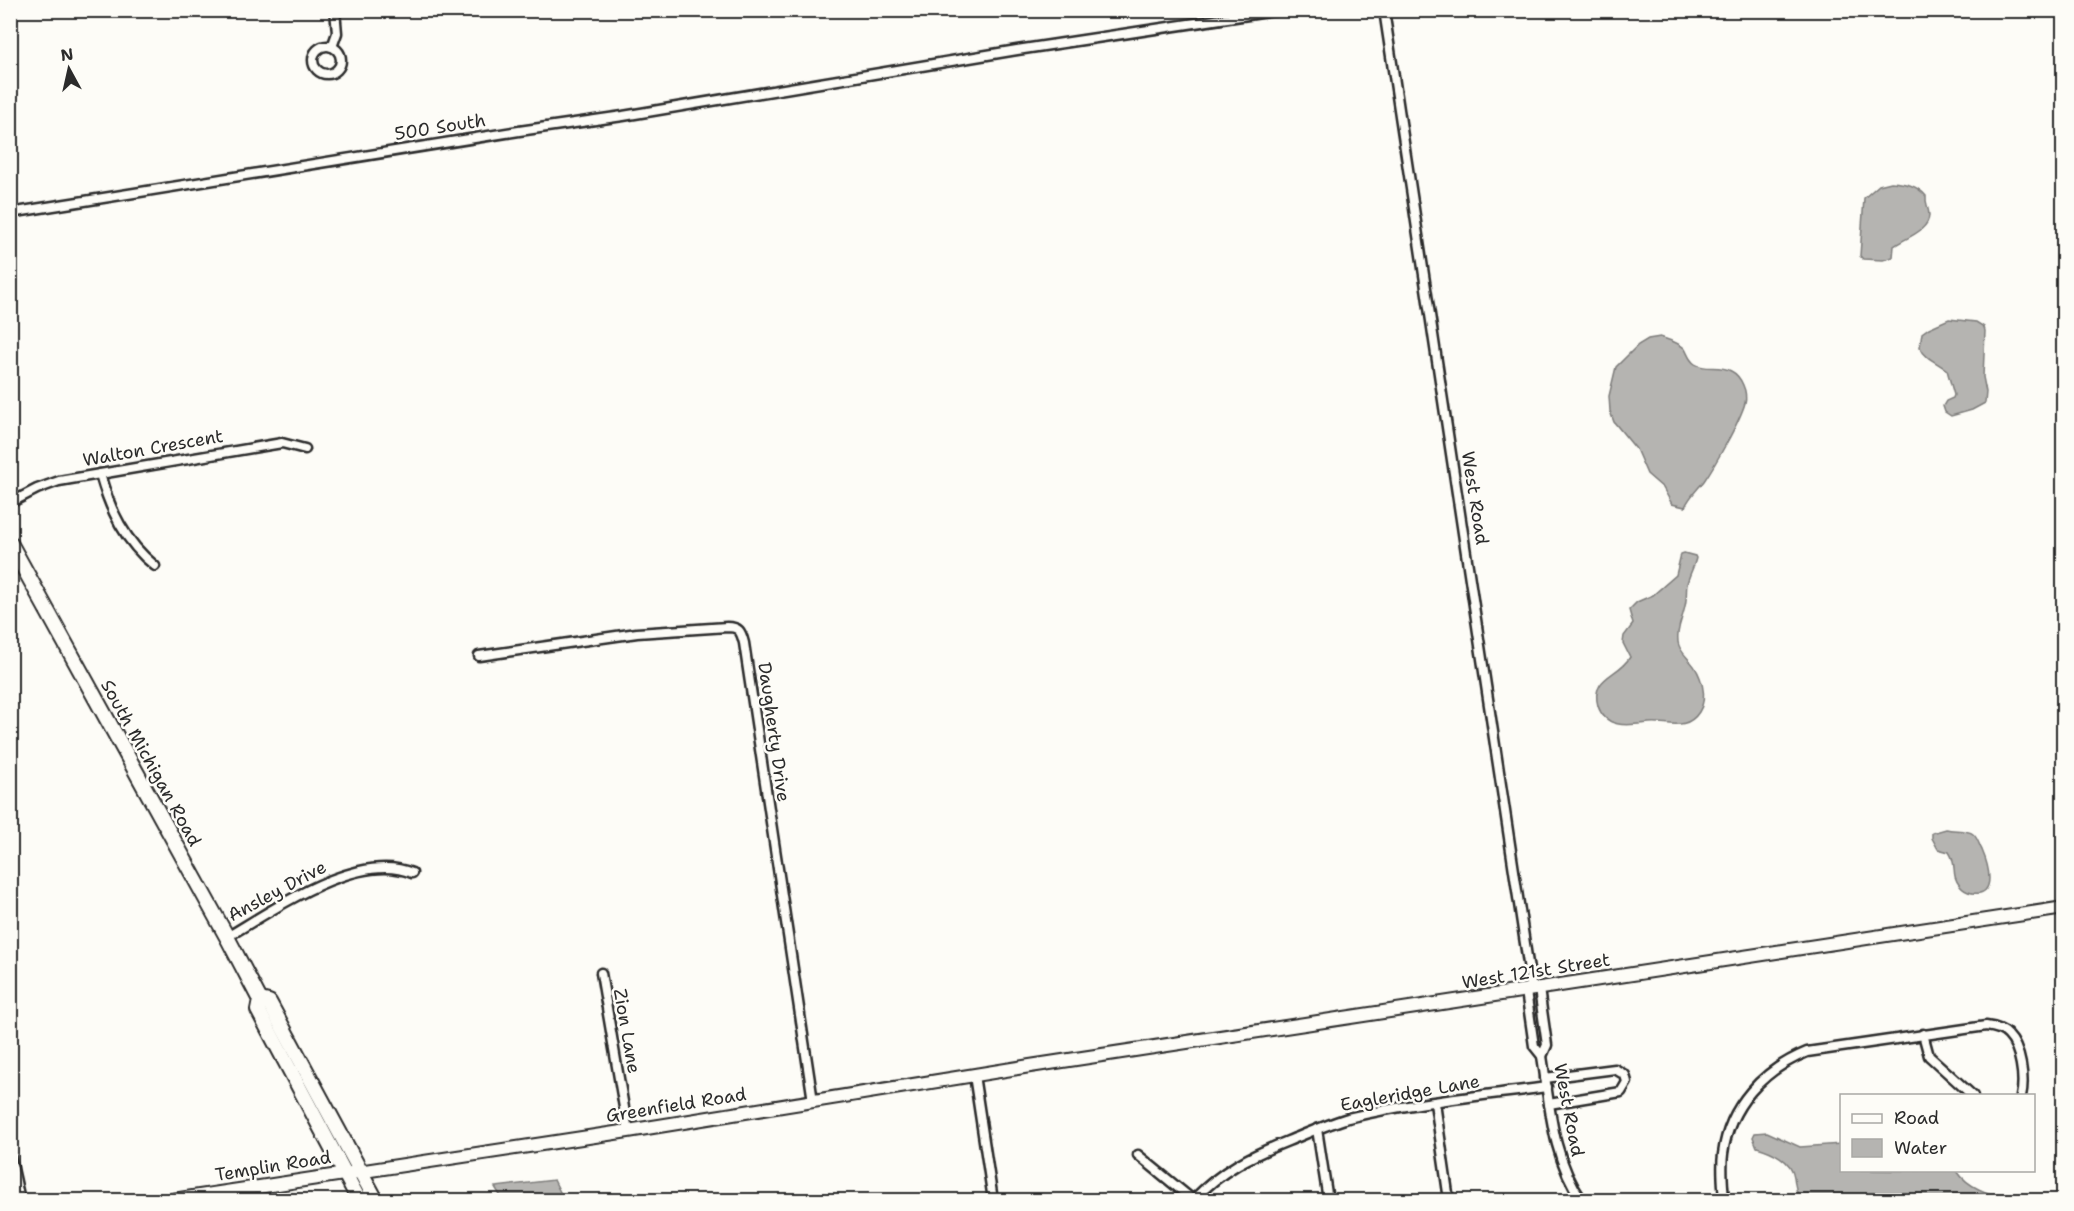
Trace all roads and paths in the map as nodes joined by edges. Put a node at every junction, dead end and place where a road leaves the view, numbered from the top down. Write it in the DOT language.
graph roads {
  1 [pos="335,10"];
  2 [pos="1281,10"];
  3 [pos="1384,10"];
  4 [pos="332,47"];
  5 [pos="10,213"];
  6 [pos="305,449"];
  7 [pos="100,474"];
  8 [pos="10,503"];
  9 [pos="10,543"];
  10 [pos="155,566"];
  11 [pos="479,656"];
  12 [pos="412,873"];
  13 [pos="2064,908"];
  14 [pos="227,937"];
  15 [pos="601,973"];
  16 [pos="1532,990"];
  17 [pos="260,1000"];
  18 [pos="1923,1034"];
  19 [pos="1542,1056"];
  20 [pos="1013,1069"];
  21 [pos="974,1075"];
  22 [pos="1546,1083"];
  23 [pos="1972,1094"];
  24 [pos="2021,1094"];
  25 [pos="813,1101"];
  26 [pos="1435,1103"];
  27 [pos="1549,1104"];
  28 [pos="1317,1129"];
  29 [pos="628,1131"];
  30 [pos="10,1155"];
  31 [pos="1138,1155"];
  32 [pos="361,1171"];
  33 [pos="344,1174"];
  34 [pos="20,1200"];
  35 [pos="173,1200"];
  36 [pos="358,1200"];
  37 [pos="376,1200"];
  38 [pos="993,1200"];
  39 [pos="1193,1200"];
  40 [pos="1328,1200"];
  41 [pos="1449,1200"];
  42 [pos="1582,1200"];
  43 [pos="1724,1200"];
  1 -- 4 [label="street"];
  2 -- 5 [label="street, 500 South"];
  3 -- 16 [label="street, West Road"];
  6 -- 7 [label="street, Walton Crescent"];
  7 -- 8 [label="street, Walton Crescent"];
  7 -- 10 [label="street"];
  9 -- 14 [label="main road, South Michigan Road"];
  11 -- 25 [label="street, Daugherty Drive"];
  12 -- 14 [label="street, Ansley Drive"];
  13 -- 16 [label="street, West 121st Street"];
  14 -- 17 [label="main road, South Michigan Road"];
  15 -- 29 [label="street, Zion Lane"];
  16 -- 19 [label="street, West Road"];
  16 -- 19 [label="street, West Road"];
  16 -- 20 [label="street, West 121st Street"];
  17 -- 32 [label="main road, South Michigan Road"];
  17 -- 33 [label="main road, South Michigan Road"];
  18 -- 23 [label="street"];
  18 -- 24 [label="street"];
  18 -- 43 [label="street"];
  19 -- 22 [label="street, West Road"];
  20 -- 21 [label="street, Greenfield Road"];
  21 -- 25 [label="street, Greenfield Road"];
  21 -- 38 [label="street"];
  22 -- 26 [label="street, Eagleridge Lane"];
  22 -- 27 [label="street, West Road"];
  22 -- 27 [label="street, Eagleridge Lane"];
  25 -- 29 [label="street, Greenfield Road"];
  26 -- 28 [label="street, Eagleridge Lane"];
  26 -- 41 [label="street"];
  27 -- 42 [label="street, West Road"];
  28 -- 39 [label="street, Eagleridge Lane"];
  28 -- 40 [label="street"];
  29 -- 32 [label="street, Greenfield Road"];
  30 -- 34 [label="street"];
  31 -- 39 [label="street"];
  32 -- 33 [label="street, Greenfield Road"];
  32 -- 37 [label="main road, South Michigan Road"];
  33 -- 35 [label="street, Templin Road"];
  33 -- 36 [label="main road, South Michigan Road"];
}
